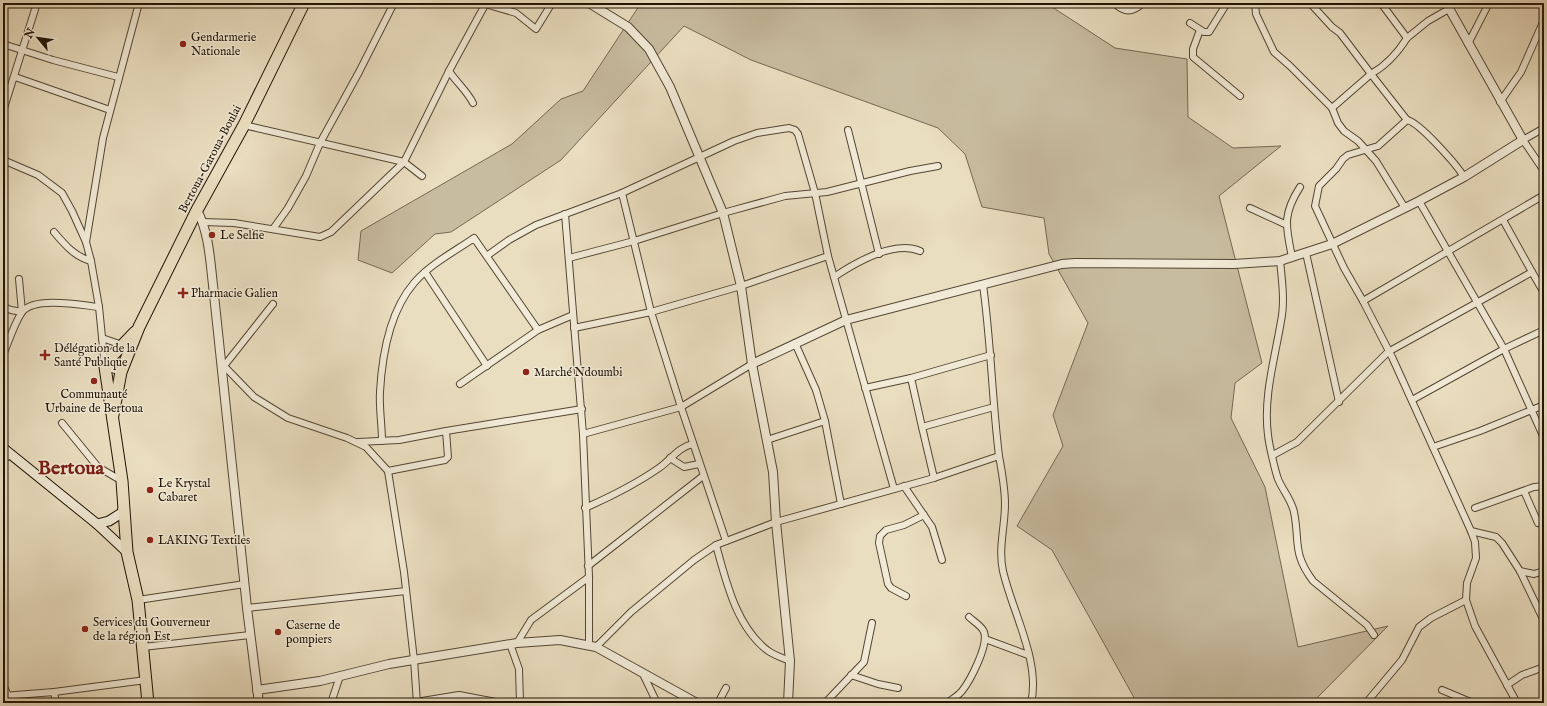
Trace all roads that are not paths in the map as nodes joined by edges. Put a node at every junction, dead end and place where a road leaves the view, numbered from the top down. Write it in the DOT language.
graph roads {
  1 [pos="37,3"];
  2 [pos="138,3"];
  3 [pos="304,3"];
  4 [pos="394,3"];
  5 [pos="552,3"];
  6 [pos="1114,3"];
  7 [pos="1143,3"];
  8 [pos="1227,3"];
  9 [pos="1255,3"];
  10 [pos="1310,3"];
  11 [pos="1380,3"];
  12 [pos="1489,3"];
  13 [pos="484,4"];
  14 [pos="592,4"];
  15 [pos="1447,6"];
  16 [pos="1544,20"];
  17 [pos="1190,23"];
  18 [pos="1200,30"];
  19 [pos="1407,38"];
  20 [pos="3,44"];
  21 [pos="1468,44"];
  22 [pos="23,51"];
  23 [pos="449,71"];
  24 [pos="1371,74"];
  25 [pos="14,77"];
  26 [pos="118,77"];
  27 [pos="1240,96"];
  28 [pos="1500,102"];
  29 [pos="473,104"];
  30 [pos="1332,108"];
  31 [pos="110,110"];
  32 [pos="3,112"];
  33 [pos="1407,120"];
  34 [pos="244,125"];
  35 [pos="1544,128"];
  36 [pos="848,130"];
  37 [pos="1523,140"];
  38 [pos="320,143"];
  39 [pos="1367,150"];
  40 [pos="700,156"];
  41 [pos="3,160"];
  42 [pos="404,162"];
  43 [pos="938,166"];
  44 [pos="1544,171"];
  45 [pos="422,176"];
  46 [pos="1464,177"];
  47 [pos="861,184"];
  48 [pos="1300,187"];
  49 [pos="622,193"];
  50 [pos="815,193"];
  51 [pos="1544,195"];
  52 [pos="1419,201"];
  53 [pos="1250,208"];
  54 [pos="1405,208"];
  55 [pos="197,210"];
  56 [pos="723,213"];
  57 [pos="565,214"];
  58 [pos="1503,220"];
  59 [pos="203,222"];
  60 [pos="1287,225"];
  61 [pos="273,229"];
  62 [pos="54,232"];
  63 [pos="634,241"];
  64 [pos="86,242"];
  65 [pos="1332,244"];
  66 [pos="920,251"];
  67 [pos="1447,252"];
  68 [pos="1306,253"];
  69 [pos="878,254"];
  70 [pos="488,255"];
  71 [pos="828,256"];
  72 [pos="1292,257"];
  73 [pos="569,258"];
  74 [pos="91,261"];
  75 [pos="1280,261"];
  76 [pos="425,272"];
  77 [pos="1532,272"];
  78 [pos="834,277"];
  79 [pos="20,279"];
  80 [pos="983,285"];
  81 [pos="741,286"];
  82 [pos="1544,293"];
  83 [pos="1363,301"];
  84 [pos="1478,302"];
  85 [pos="273,304"];
  86 [pos="3,307"];
  87 [pos="99,307"];
  88 [pos="22,312"];
  89 [pos="651,312"];
  90 [pos="573,315"];
  91 [pos="846,320"];
  92 [pos="574,328"];
  93 [pos="538,330"];
  94 [pos="1544,330"];
  95 [pos="102,338"];
  96 [pos="795,343"];
  97 [pos="126,347"];
  98 [pos="1504,349"];
  99 [pos="1388,352"];
  100 [pos="3,354"];
  101 [pos="991,354"];
  102 [pos="752,364"];
  103 [pos="223,366"];
  104 [pos="487,366"];
  105 [pos="105,367"];
  106 [pos="121,372"];
  107 [pos="911,378"];
  108 [pos="460,384"];
  109 [pos="865,388"];
  110 [pos="1412,400"];
  111 [pos="1339,402"];
  112 [pos="1544,405"];
  113 [pos="681,407"];
  114 [pos="994,407"];
  115 [pos="582,409"];
  116 [pos="1532,410"];
  117 [pos="113,415"];
  118 [pos="825,421"];
  119 [pos="62,423"];
  120 [pos="922,427"];
  121 [pos="446,431"];
  122 [pos="583,434"];
  123 [pos="1544,438"];
  124 [pos="767,440"];
  125 [pos="382,441"];
  126 [pos="357,443"];
  127 [pos="693,444"];
  128 [pos="1433,447"];
  129 [pos="5,454"];
  130 [pos="1273,455"];
  131 [pos="999,456"];
  132 [pos="670,458"];
  133 [pos="699,464"];
  134 [pos="388,471"];
  135 [pos="703,476"];
  136 [pos="934,478"];
  137 [pos="122,481"];
  138 [pos="904,486"];
  139 [pos="1544,486"];
  140 [pos="894,489"];
  141 [pos="1524,491"];
  142 [pos="841,504"];
  143 [pos="585,508"];
  144 [pos="1475,508"];
  145 [pos="123,509"];
  146 [pos="924,515"];
  147 [pos="776,522"];
  148 [pos="1538,523"];
  149 [pos="97,524"];
  150 [pos="1471,531"];
  151 [pos="726,541"];
  152 [pos="716,545"];
  153 [pos="127,552"];
  154 [pos="942,560"];
  155 [pos="588,566"];
  156 [pos="1520,570"];
  157 [pos="1544,571"];
  158 [pos="1534,574"];
  159 [pos="589,577"];
  160 [pos="245,584"];
  161 [pos="1528,586"];
  162 [pos="406,591"];
  163 [pos="906,596"];
  164 [pos="138,600"];
  165 [pos="1466,600"];
  166 [pos="247,608"];
  167 [pos="968,617"];
  168 [pos="1544,621"];
  169 [pos="872,623"];
  170 [pos="250,635"];
  171 [pos="1374,635"];
  172 [pos="985,639"];
  173 [pos="513,644"];
  174 [pos="592,646"];
  175 [pos="143,647"];
  176 [pos="1028,656"];
  177 [pos="414,660"];
  178 [pos="790,661"];
  179 [pos="1544,667"];
  180 [pos="642,672"];
  181 [pos="851,675"];
  182 [pos="340,676"];
  183 [pos="146,680"];
  184 [pos="3,684"];
  185 [pos="1507,686"];
  186 [pos="726,688"];
  187 [pos="898,688"];
  188 [pos="257,690"];
  189 [pos="1442,690"];
  190 [pos="54,692"];
  191 [pos="6,698"];
  192 [pos="416,702"];
  193 [pos="1465,702"];
  194 [pos="56,703"];
  195 [pos="148,703"];
  196 [pos="259,703"];
  197 [pos="331,703"];
  198 [pos="501,703"];
  199 [pos="520,703"];
  200 [pos="657,703"];
  201 [pos="697,703"];
  202 [pos="718,703"];
  203 [pos="788,703"];
  204 [pos="825,703"];
  205 [pos="947,703"];
  206 [pos="1031,703"];
  207 [pos="1366,703"];
  208 [pos="1473,703"];
  209 [pos="1517,703"];
  1 -- 22 [label="street"];
  2 -- 26 [label="street"];
  3 -- 34 [label="highway, Bertoua-Garoua-Boulai"];
  4 -- 38 [label="street"];
  5 -- 13 [label="street"];
  6 -- 7 [label="street"];
  8 -- 18 [label="street"];
  9 -- 30 [label="street"];
  10 -- 24 [label="street"];
  11 -- 19 [label="street"];
  12 -- 21 [label="street"];
  13 -- 23 [label="street"];
  14 -- 40 [label="street"];
  15 -- 19 [label="street"];
  15 -- 21 [label="street"];
  16 -- 28 [label="street"];
  17 -- 18 [label="street"];
  18 -- 27 [label="street"];
  19 -- 24 [label="street"];
  20 -- 22 [label="street"];
  21 -- 28 [label="street"];
  22 -- 25 [label="street"];
  22 -- 26 [label="street"];
  23 -- 29 [label="street"];
  23 -- 42 [label="street"];
  24 -- 30 [label="street"];
  24 -- 33 [label="street"];
  25 -- 31 [label="street"];
  25 -- 32 [label="street"];
  26 -- 31 [label="street"];
  28 -- 37 [label="street"];
  30 -- 39 [label="street"];
  31 -- 64 [label="street"];
  33 -- 39 [label="street"];
  33 -- 46 [label="street"];
  34 -- 38 [label="street"];
  34 -- 55 [label="highway, Bertoua-Garoua-Boulai"];
  35 -- 37 [label="street"];
  36 -- 47 [label="street"];
  37 -- 44 [label="street"];
  37 -- 46 [label="street"];
  38 -- 42 [label="street"];
  38 -- 61 [label="street"];
  39 -- 54 [label="street"];
  39 -- 65 [label="street"];
  40 -- 49 [label="street"];
  40 -- 50 [label="street"];
  40 -- 56 [label="street"];
  41 -- 64 [label="street"];
  42 -- 45 [label="street"];
  42 -- 61 [label="street"];
  43 -- 47 [label="street"];
  46 -- 52 [label="street"];
  47 -- 50 [label="street"];
  47 -- 69 [label="street"];
  48 -- 60 [label="street"];
  49 -- 57 [label="street"];
  49 -- 63 [label="street"];
  50 -- 56 [label="street"];
  50 -- 71 [label="street"];
  51 -- 58 [label="street"];
  52 -- 54 [label="street"];
  52 -- 67 [label="street"];
  53 -- 60 [label="street"];
  54 -- 65 [label="street"];
  55 -- 59 [label="street"];
  55 -- 97 [label="highway, Bertoua-Garoua-Boulai"];
  56 -- 63 [label="street"];
  56 -- 81 [label="street"];
  57 -- 70 [label="street"];
  57 -- 73 [label="street"];
  58 -- 67 [label="street"];
  58 -- 77 [label="street"];
  59 -- 61 [label="street"];
  59 -- 103 [label="street"];
  60 -- 72 [label="street"];
  62 -- 74 [label="street"];
  63 -- 73 [label="street"];
  63 -- 89 [label="street"];
  64 -- 74 [label="street"];
  65 -- 68 [label="street"];
  65 -- 83 [label="street"];
  66 -- 69 [label="street"];
  67 -- 83 [label="street"];
  67 -- 84 [label="street"];
  68 -- 72 [label="street"];
  68 -- 111 [label="street"];
  69 -- 78 [label="street"];
  70 -- 76 [label="street"];
  70 -- 93 [label="street"];
  71 -- 78 [label="street"];
  71 -- 81 [label="street"];
  72 -- 75 [label="street"];
  73 -- 90 [label="street"];
  74 -- 87 [label="street"];
  75 -- 80 [label="street"];
  75 -- 130 [label="street"];
  76 -- 104 [label="street"];
  76 -- 125 [label="street"];
  77 -- 82 [label="street"];
  77 -- 84 [label="street"];
  78 -- 91 [label="street"];
  79 -- 88 [label="street"];
  80 -- 91 [label="street"];
  80 -- 101 [label="street"];
  81 -- 89 [label="street"];
  81 -- 102 [label="street"];
  83 -- 99 [label="street"];
  84 -- 98 [label="street"];
  84 -- 99 [label="street"];
  85 -- 103 [label="street"];
  86 -- 88 [label="street"];
  87 -- 88 [label="street"];
  87 -- 95 [label="street"];
  88 -- 100 [label="street"];
  89 -- 92 [label="street"];
  89 -- 113 [label="street"];
  90 -- 92 [label="street"];
  90 -- 93 [label="street"];
  91 -- 96 [label="street"];
  91 -- 109 [label="street"];
  92 -- 115 [label="street"];
  93 -- 104 [label="street"];
  94 -- 98 [label="street"];
  95 -- 97 [label="street"];
  95 -- 105 [label="street"];
  96 -- 102 [label="street"];
  96 -- 118 [label="street"];
  97 -- 105 [label="highway, Bertoua-Garoua-Boulai"];
  97 -- 106 [label="highway, Bertoua-Garoua-Boulai"];
  98 -- 110 [label="street"];
  98 -- 116 [label="street"];
  99 -- 110 [label="street"];
  99 -- 111 [label="street"];
  101 -- 107 [label="street"];
  101 -- 114 [label="street"];
  102 -- 113 [label="street"];
  102 -- 124 [label="street"];
  103 -- 126 [label="street"];
  103 -- 160 [label="street"];
  104 -- 108 [label="street"];
  105 -- 106 [label="street"];
  105 -- 117 [label="highway"];
  106 -- 117 [label="highway, Bertoua-Garoua-Boulai"];
  107 -- 109 [label="street"];
  107 -- 120 [label="street"];
  109 -- 140 [label="street"];
  110 -- 128 [label="street"];
  111 -- 130 [label="street"];
  112 -- 116 [label="street"];
  113 -- 122 [label="street"];
  113 -- 127 [label="street"];
  114 -- 120 [label="street"];
  114 -- 131 [label="street"];
  115 -- 121 [label="street"];
  115 -- 122 [label="street"];
  116 -- 123 [label="street"];
  116 -- 128 [label="street"];
  117 -- 137 [label="highway"];
  118 -- 124 [label="street"];
  118 -- 142 [label="street"];
  119 -- 137 [label="street"];
  120 -- 136 [label="street"];
  121 -- 125 [label="street"];
  121 -- 134 [label="street"];
  122 -- 143 [label="street"];
  124 -- 147 [label="street"];
  125 -- 126 [label="street"];
  126 -- 134 [label="street"];
  127 -- 132 [label="street"];
  127 -- 133 [label="street"];
  128 -- 150 [label="street"];
  129 -- 149 [label="main road"];
  130 -- 171 [label="street"];
  131 -- 136 [label="street"];
  131 -- 176 [label="street"];
  132 -- 133 [label="street"];
  132 -- 143 [label="street"];
  133 -- 135 [label="street"];
  134 -- 162 [label="street"];
  135 -- 151 [label="street"];
  135 -- 155 [label="street"];
  136 -- 138 [label="street"];
  137 -- 145 [label="highway"];
  138 -- 140 [label="street"];
  138 -- 146 [label="street"];
  139 -- 141 [label="street"];
  140 -- 142 [label="street"];
  141 -- 144 [label="street"];
  141 -- 148 [label="street"];
  142 -- 147 [label="street"];
  143 -- 155 [label="street"];
  145 -- 149 [label="main road"];
  145 -- 153 [label="highway"];
  146 -- 154 [label="street"];
  146 -- 163 [label="street"];
  147 -- 151 [label="street"];
  147 -- 178 [label="street"];
  149 -- 153 [label="main road"];
  150 -- 156 [label="street"];
  150 -- 165 [label="street"];
  151 -- 152 [label="street"];
  152 -- 174 [label="street"];
  152 -- 178 [label="street"];
  153 -- 164 [label="highway"];
  155 -- 159 [label="street"];
  156 -- 158 [label="street"];
  156 -- 161 [label="street"];
  157 -- 158 [label="street"];
  158 -- 161 [label="street"];
  159 -- 173 [label="street"];
  159 -- 174 [label="street"];
  160 -- 164 [label="street"];
  160 -- 166 [label="street"];
  161 -- 168 [label="street"];
  162 -- 166 [label="street"];
  162 -- 177 [label="street"];
  164 -- 175 [label="highway"];
  165 -- 185 [label="street"];
  165 -- 207 [label="street"];
  166 -- 170 [label="street"];
  167 -- 172 [label="street"];
  169 -- 181 [label="street"];
  170 -- 175 [label="street"];
  170 -- 188 [label="street"];
  172 -- 176 [label="street"];
  172 -- 205 [label="street"];
  173 -- 174 [label="street"];
  173 -- 177 [label="street"];
  173 -- 199 [label="street"];
  174 -- 180 [label="street"];
  175 -- 183 [label="highway"];
  176 -- 206 [label="street"];
  177 -- 182 [label="street"];
  177 -- 192 [label="street"];
  178 -- 203 [label="street"];
  179 -- 185 [label="street"];
  180 -- 200 [label="street"];
  180 -- 201 [label="street"];
  181 -- 187 [label="street"];
  181 -- 204 [label="street"];
  182 -- 188 [label="street"];
  182 -- 197 [label="street"];
  183 -- 190 [label="street"];
  183 -- 195 [label="highway"];
  184 -- 191 [label="street"];
  185 -- 209 [label="street"];
  186 -- 202 [label="street"];
  188 -- 196 [label="street"];
  189 -- 193 [label="street"];
  190 -- 191 [label="street"];
  190 -- 194 [label="street"];
  192 -- 198 [label="street"];
  193 -- 208 [label="street"];
}
